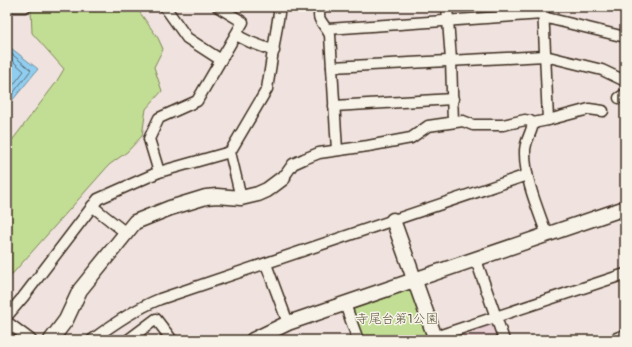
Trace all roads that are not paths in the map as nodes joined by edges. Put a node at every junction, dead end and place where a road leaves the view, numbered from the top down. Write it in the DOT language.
graph roads {
  1 [pos="14,7"];
  2 [pos="25,7"];
  3 [pos="166,7"];
  4 [pos="218,7"];
  5 [pos="280,7"];
  6 [pos="321,7"];
  7 [pos="447,7"];
  8 [pos="543,13"];
  9 [pos="448,20"];
  10 [pos="328,29"];
  11 [pos="236,34"];
  12 [pos="625,37"];
  13 [pos="274,50"];
  14 [pos="545,56"];
  15 [pos="221,60"];
  16 [pos="451,60"];
  17 [pos="332,67"];
  18 [pos="625,81"];
  19 [pos="453,99"];
  20 [pos="334,106"];
  21 [pos="603,111"];
  22 [pos="548,120"];
  23 [pos="453,122"];
  24 [pos="533,123"];
  25 [pos="337,150"];
  26 [pos="230,152"];
  27 [pos="159,172"];
  28 [pos="527,175"];
  29 [pos="283,178"];
  30 [pos="241,198"];
  31 [pos="92,206"];
  32 [pos="625,208"];
  33 [pos="393,220"];
  34 [pos="126,233"];
  35 [pos="547,235"];
  36 [pos="476,260"];
  37 [pos="266,264"];
  38 [pos="625,274"];
  39 [pos="415,280"];
  40 [pos="345,304"];
  41 [pos="7,316"];
  42 [pos="496,317"];
  43 [pos="7,322"];
  44 [pos="288,323"];
  45 [pos="625,337"];
  46 [pos="435,338"];
  47 [pos="31,340"];
  48 [pos="51,340"];
  49 [pos="92,340"];
  50 [pos="128,340"];
  51 [pos="172,340"];
  52 [pos="254,340"];
  53 [pos="358,340"];
  54 [pos="504,340"];
  55 [pos="617,340"];
  1 -- 2 [label="street"];
  3 -- 15 [label="street"];
  4 -- 11 [label="street"];
  5 -- 13 [label="street"];
  6 -- 10 [label="street"];
  7 -- 9 [label="street"];
  8 -- 9 [label="street"];
  8 -- 12 [label="street"];
  8 -- 14 [label="street"];
  9 -- 10 [label="street"];
  9 -- 16 [label="street"];
  10 -- 17 [label="street"];
  11 -- 13 [label="street"];
  11 -- 15 [label="street"];
  13 -- 26 [label="street"];
  14 -- 16 [label="street"];
  14 -- 18 [label="street"];
  14 -- 22 [label="street"];
  15 -- 27 [label="street"];
  16 -- 17 [label="street"];
  16 -- 19 [label="street"];
  17 -- 20 [label="street"];
  19 -- 20 [label="street"];
  19 -- 23 [label="street"];
  20 -- 25 [label="street"];
  21 -- 22 [label="street"];
  22 -- 24 [label="street"];
  23 -- 24 [label="street"];
  23 -- 25 [label="street"];
  24 -- 28 [label="street"];
  25 -- 29 [label="street"];
  26 -- 27 [label="street"];
  26 -- 30 [label="street"];
  27 -- 31 [label="street"];
  28 -- 33 [label="street"];
  28 -- 35 [label="street"];
  29 -- 30 [label="street"];
  30 -- 34 [label="street"];
  31 -- 34 [label="street"];
  31 -- 41 [label="street"];
  32 -- 35 [label="street"];
  33 -- 37 [label="street"];
  33 -- 39 [label="street"];
  34 -- 48 [label="street"];
  35 -- 36 [label="street"];
  36 -- 39 [label="street"];
  36 -- 42 [label="street"];
  37 -- 44 [label="street"];
  37 -- 49 [label="street"];
  38 -- 42 [label="street"];
  39 -- 40 [label="street"];
  39 -- 46 [label="street"];
  40 -- 44 [label="street"];
  40 -- 53 [label="street"];
  42 -- 46 [label="street"];
  42 -- 54 [label="street"];
  43 -- 47 [label="street"];
  44 -- 52 [label="street"];
  45 -- 55 [label="street"];
  50 -- 51 [label="street"];
}
